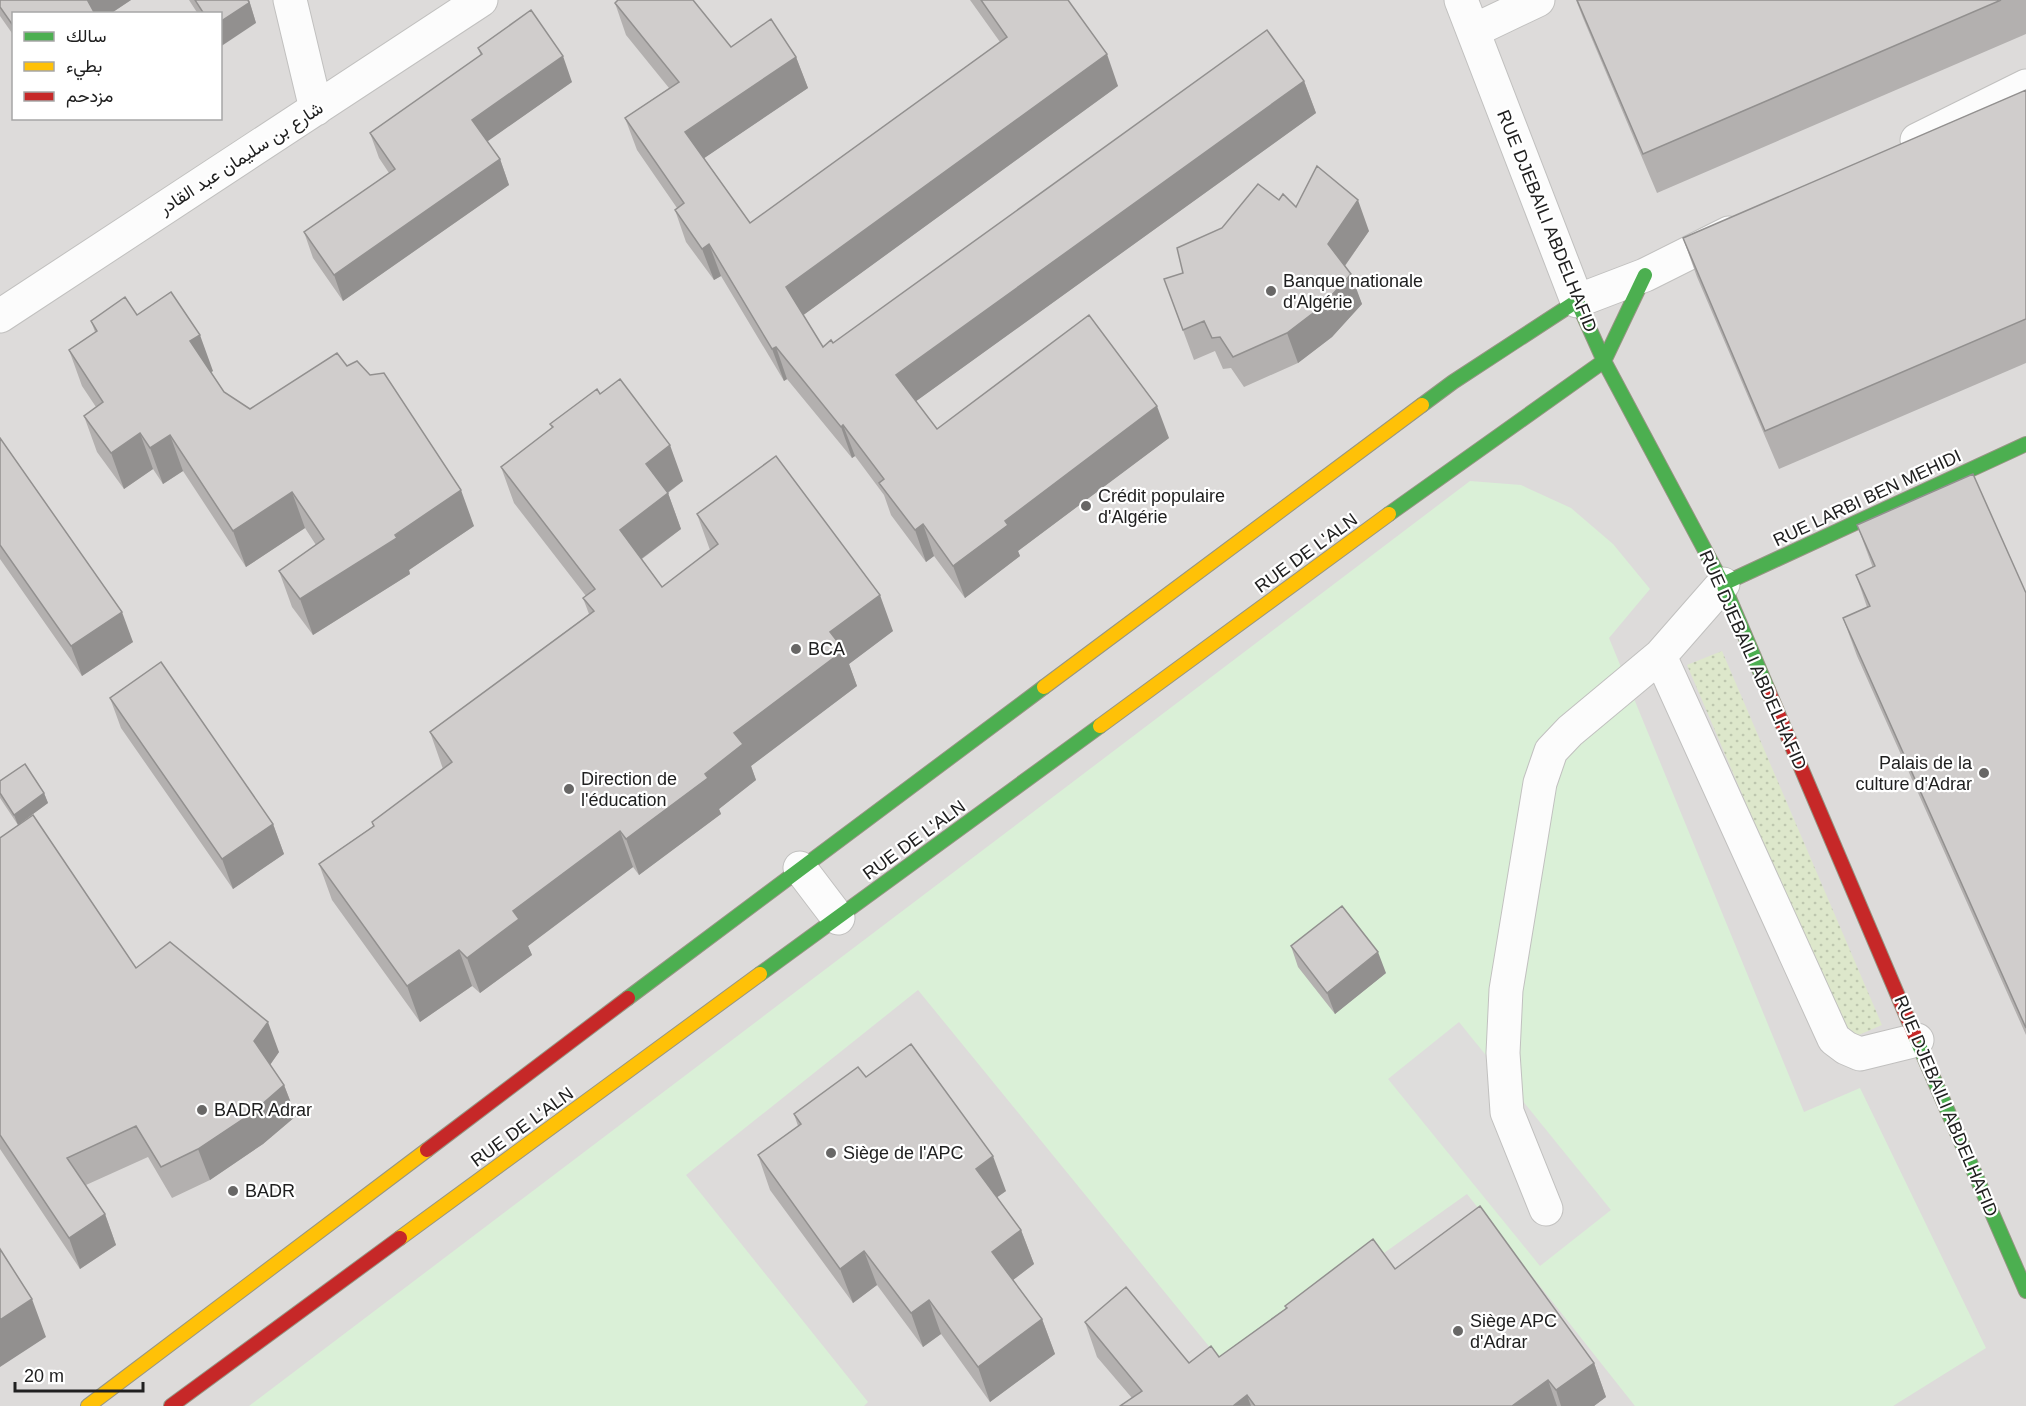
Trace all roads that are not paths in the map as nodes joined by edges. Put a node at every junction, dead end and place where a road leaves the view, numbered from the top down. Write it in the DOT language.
graph roads {
  1 [pos="290,0"];
  2 [pos="481,0"];
  3 [pos="1461,0"];
  4 [pos="1538,0"];
  5 [pos="1473,31"];
  6 [pos="2026,86"];
  7 [pos="316,109"];
  8 [pos="1888,154"];
  9 [pos="1751,223"];
  10 [pos="1645,275"];
  11 [pos="1577,301"];
  12 [pos="0,316"];
  13 [pos="1604,361"];
  14 [pos="2026,444"];
  15 [pos="1723,584"];
  16 [pos="1660,656"];
  17 [pos="800,868"];
  18 [pos="838,918"];
  19 [pos="1917,1040"];
  20 [pos="1546,1209"];
  21 [pos="2026,1291"];
  22 [pos="88,1406"];
  23 [pos="171,1406"];
  1 -- 7 [label="street"];
  2 -- 7 [label="street, شارع بن سليمان عبد القادر"];
  3 -- 5 [label="street, RUE DJEBAILI ABDELHAFID"];
  4 -- 5 [label="street"];
  5 -- 11 [label="street, RUE DJEBAILI ABDELHAFID"];
  6 -- 8 [label="street"];
  7 -- 12 [label="street, شارع بن سليمان عبد القادر"];
  9 -- 10 [label="street"];
  10 -- 11 [label="street"];
  10 -- 13 [label="street, RUE DE L'ALN"];
  11 -- 13 [label="street, RUE DJEBAILI ABDELHAFID"];
  11 -- 17 [label="street, RUE DE L'ALN"];
  13 -- 15 [label="street, RUE DJEBAILI ABDELHAFID"];
  13 -- 18 [label="street, RUE DE L'ALN"];
  14 -- 15 [label="street, RUE LARBI BEN MEHIDI"];
  15 -- 16 [label="street"];
  15 -- 19 [label="street, RUE DJEBAILI ABDELHAFID"];
  16 -- 19 [label="street"];
  16 -- 20 [label="street"];
  17 -- 18 [label="street"];
  17 -- 22 [label="street, RUE DE L'ALN"];
  18 -- 23 [label="street, RUE DE L'ALN"];
  19 -- 21 [label="street, RUE DJEBAILI ABDELHAFID"];
}
